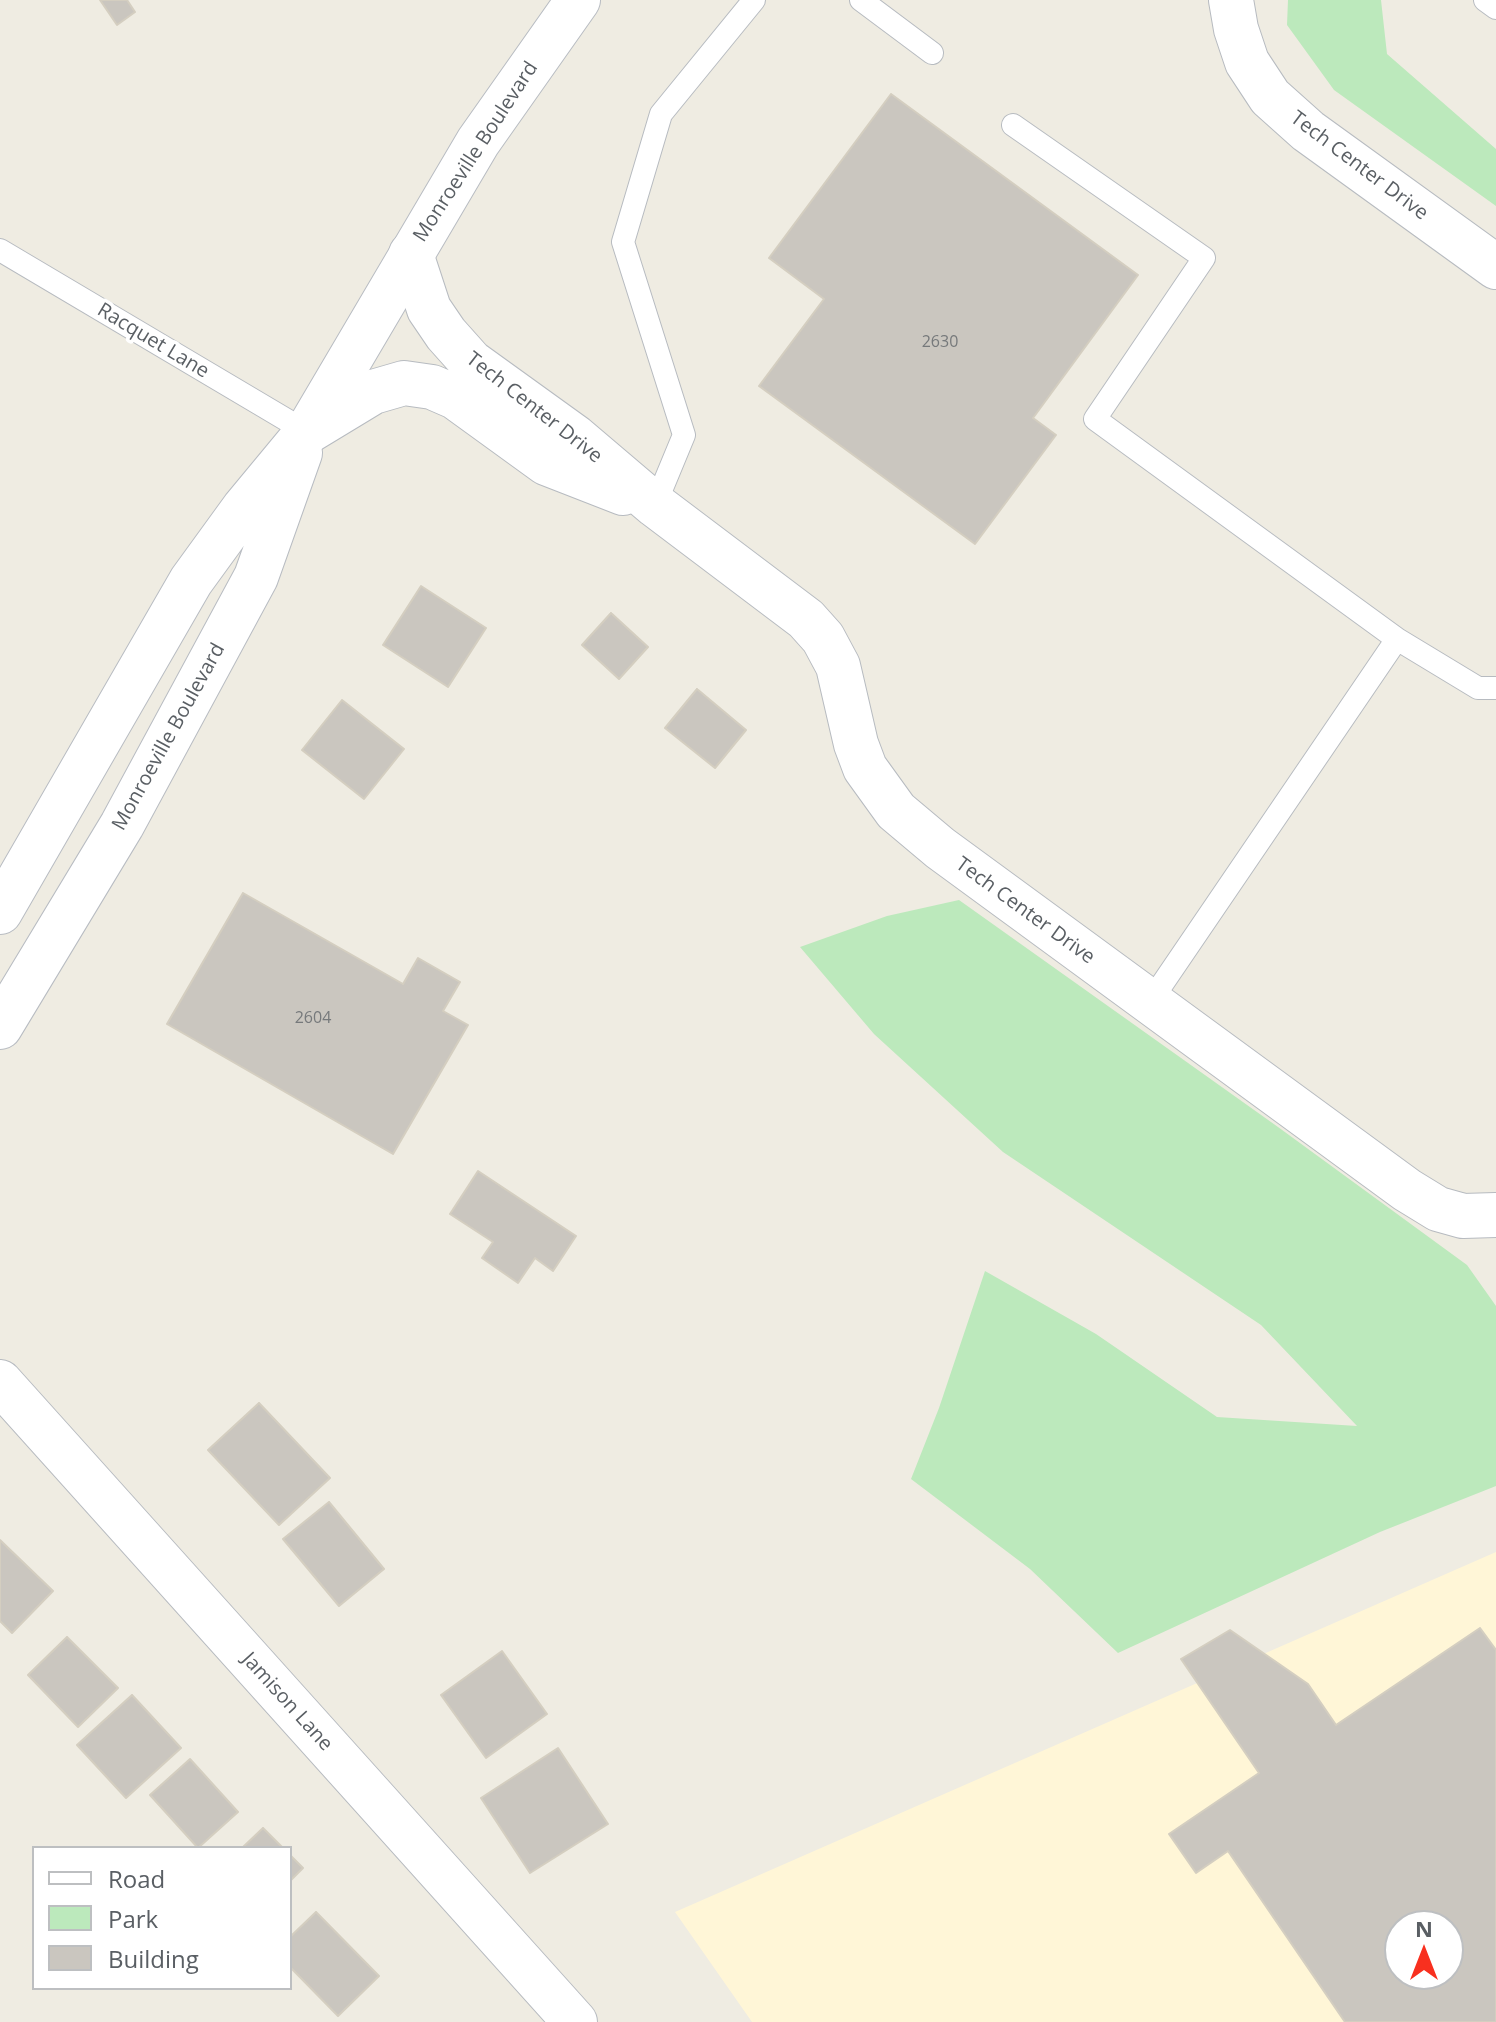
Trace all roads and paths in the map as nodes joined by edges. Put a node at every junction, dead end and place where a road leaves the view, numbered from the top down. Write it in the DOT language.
graph roads {
  1 [pos="578,0"];
  2 [pos="754,0"];
  3 [pos="861,0"];
  4 [pos="1231,0"];
  5 [pos="1485,0"];
  6 [pos="1496,8"];
  7 [pos="932,53"];
  8 [pos="1013,125"];
  9 [pos="0,250"];
  10 [pos="411,254"];
  11 [pos="1496,267"];
  12 [pos="307,432"];
  13 [pos="655,505"];
  14 [pos="1397,639"];
  15 [pos="1496,688"];
  16 [pos="0,912"];
  17 [pos="1150,1002"];
  18 [pos="0,1027"];
  19 [pos="1496,1215"];
  20 [pos="0,1382"];
  21 [pos="575,2022"];
  1 -- 10 [label="street, Monroeville Boulevard"];
  2 -- 13 [label="lane"];
  3 -- 7 [label="lane"];
  4 -- 11 [label="street, Tech Center Drive"];
  5 -- 6 [label="lane"];
  8 -- 14 [label="lane"];
  9 -- 12 [label="lane, Racquet Lane"];
  10 -- 12 [label="street, Monroeville Boulevard"];
  10 -- 13 [label="street, Tech Center Drive"];
  12 -- 13 [label="street, Tech Center Drive"];
  12 -- 16 [label="street, Monroeville Boulevard"];
  12 -- 18 [label="street, Monroeville Boulevard"];
  13 -- 17 [label="street, Tech Center Drive"];
  14 -- 15 [label="lane"];
  14 -- 17 [label="lane"];
  17 -- 19 [label="street, Tech Center Drive"];
  20 -- 21 [label="street, Jamison Lane"];
}
